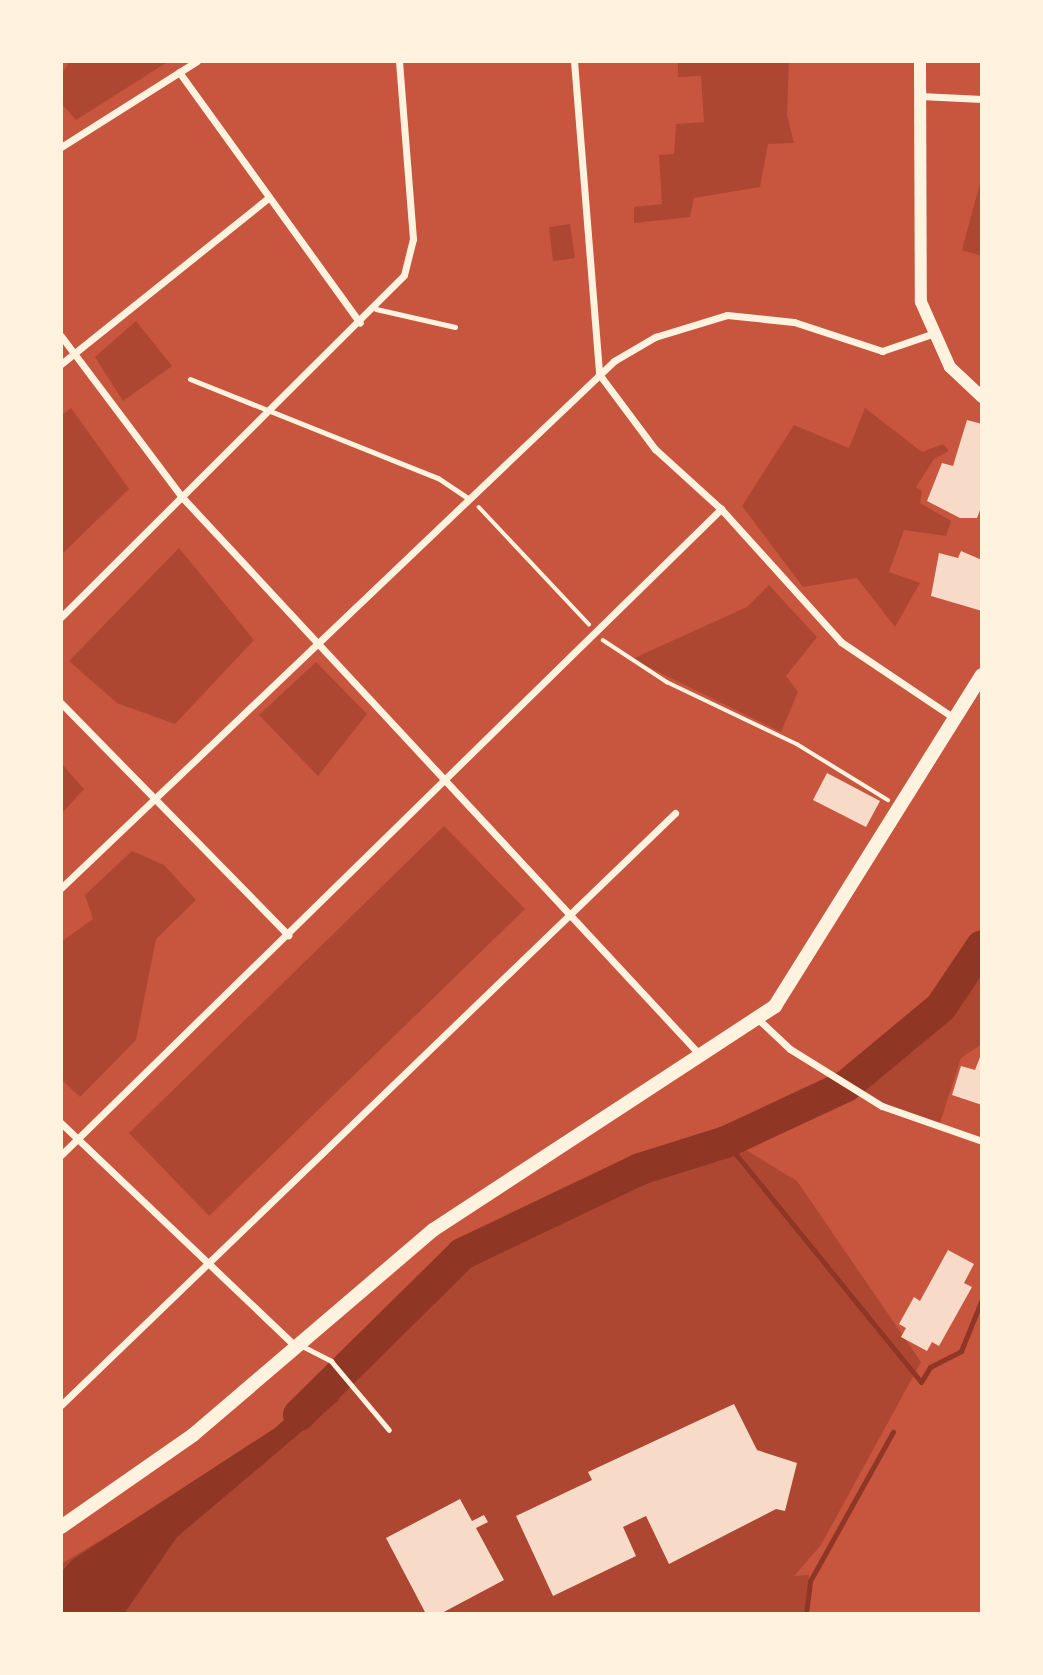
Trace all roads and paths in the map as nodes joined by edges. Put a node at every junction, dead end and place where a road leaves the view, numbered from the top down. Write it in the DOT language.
graph roads {
  1 [pos="197,61"];
  2 [pos="399,61"];
  3 [pos="573,61"];
  4 [pos="920,61"];
  5 [pos="178,72"];
  6 [pos="918,96"];
  7 [pos="982,99"];
  8 [pos="61,147"];
  9 [pos="268,198"];
  10 [pos="376,309"];
  11 [pos="360,323"];
  12 [pos="455,327"];
  13 [pos="932,334"];
  14 [pos="61,335"];
  15 [pos="73,353"];
  16 [pos="61,365"];
  17 [pos="599,374"];
  18 [pos="190,379"];
  19 [pos="982,397"];
  20 [pos="268,409"];
  21 [pos="181,496"];
  22 [pos="469,499"];
  23 [pos="721,509"];
  24 [pos="61,617"];
  25 [pos="594,631"];
  26 [pos="316,639"];
  27 [pos="982,675"];
  28 [pos="61,703"];
  29 [pos="958,720"];
  30 [pos="447,781"];
  31 [pos="155,798"];
  32 [pos="904,808"];
  33 [pos="675,813"];
  34 [pos="61,888"];
  35 [pos="573,915"];
  36 [pos="288,934"];
  37 [pos="758,1019"];
  38 [pos="701,1057"];
  39 [pos="61,1123"];
  40 [pos="77,1140"];
  41 [pos="982,1142"];
  42 [pos="61,1156"];
  43 [pos="204,1266"];
  44 [pos="297,1346"];
  45 [pos="65,1391"];
  46 [pos="61,1405"];
  47 [pos="389,1430"];
  48 [pos="982,1487"];
  49 [pos="982,1516"];
  50 [pos="61,1527"];
  1 -- 5 [label="street"];
  2 -- 10 [label="street"];
  3 -- 17 [label="street"];
  4 -- 6 [label="street"];
  5 -- 8 [label="street"];
  5 -- 9 [label="street"];
  6 -- 7 [label="street"];
  6 -- 13 [label="street"];
  9 -- 11 [label="street"];
  9 -- 15 [label="street"];
  10 -- 11 [label="street"];
  10 -- 12 [label="lane"];
  11 -- 20 [label="street"];
  13 -- 17 [label="street"];
  13 -- 19 [label="street"];
  14 -- 15 [label="street"];
  15 -- 16 [label="street"];
  15 -- 21 [label="street"];
  17 -- 22 [label="street"];
  17 -- 23 [label="street"];
  18 -- 20 [label="lane"];
  20 -- 21 [label="street"];
  20 -- 22 [label="lane"];
  21 -- 24 [label="street"];
  21 -- 26 [label="street"];
  22 -- 25 [label="path"];
  22 -- 26 [label="street"];
  23 -- 25 [label="street"];
  23 -- 29 [label="street"];
  25 -- 30 [label="street"];
  25 -- 32 [label="path"];
  26 -- 30 [label="street"];
  26 -- 31 [label="street"];
  27 -- 29 [label="main road"];
  28 -- 31 [label="street"];
  29 -- 32 [label="main road"];
  30 -- 35 [label="street"];
  30 -- 36 [label="street"];
  31 -- 34 [label="street"];
  31 -- 36 [label="street"];
  32 -- 37 [label="main road"];
  33 -- 35 [label="street"];
  35 -- 38 [label="street"];
  35 -- 43 [label="street"];
  36 -- 40 [label="street"];
  37 -- 38 [label="main road"];
  37 -- 41 [label="street"];
  38 -- 44 [label="main road"];
  39 -- 40 [label="street"];
  40 -- 42 [label="street"];
  40 -- 43 [label="street"];
  43 -- 44 [label="street"];
  43 -- 45 [label="street"];
  44 -- 47 [label="lane"];
  44 -- 50 [label="main road"];
  45 -- 46 [label="street"];
  48 -- 49 [label="lane"];
}
